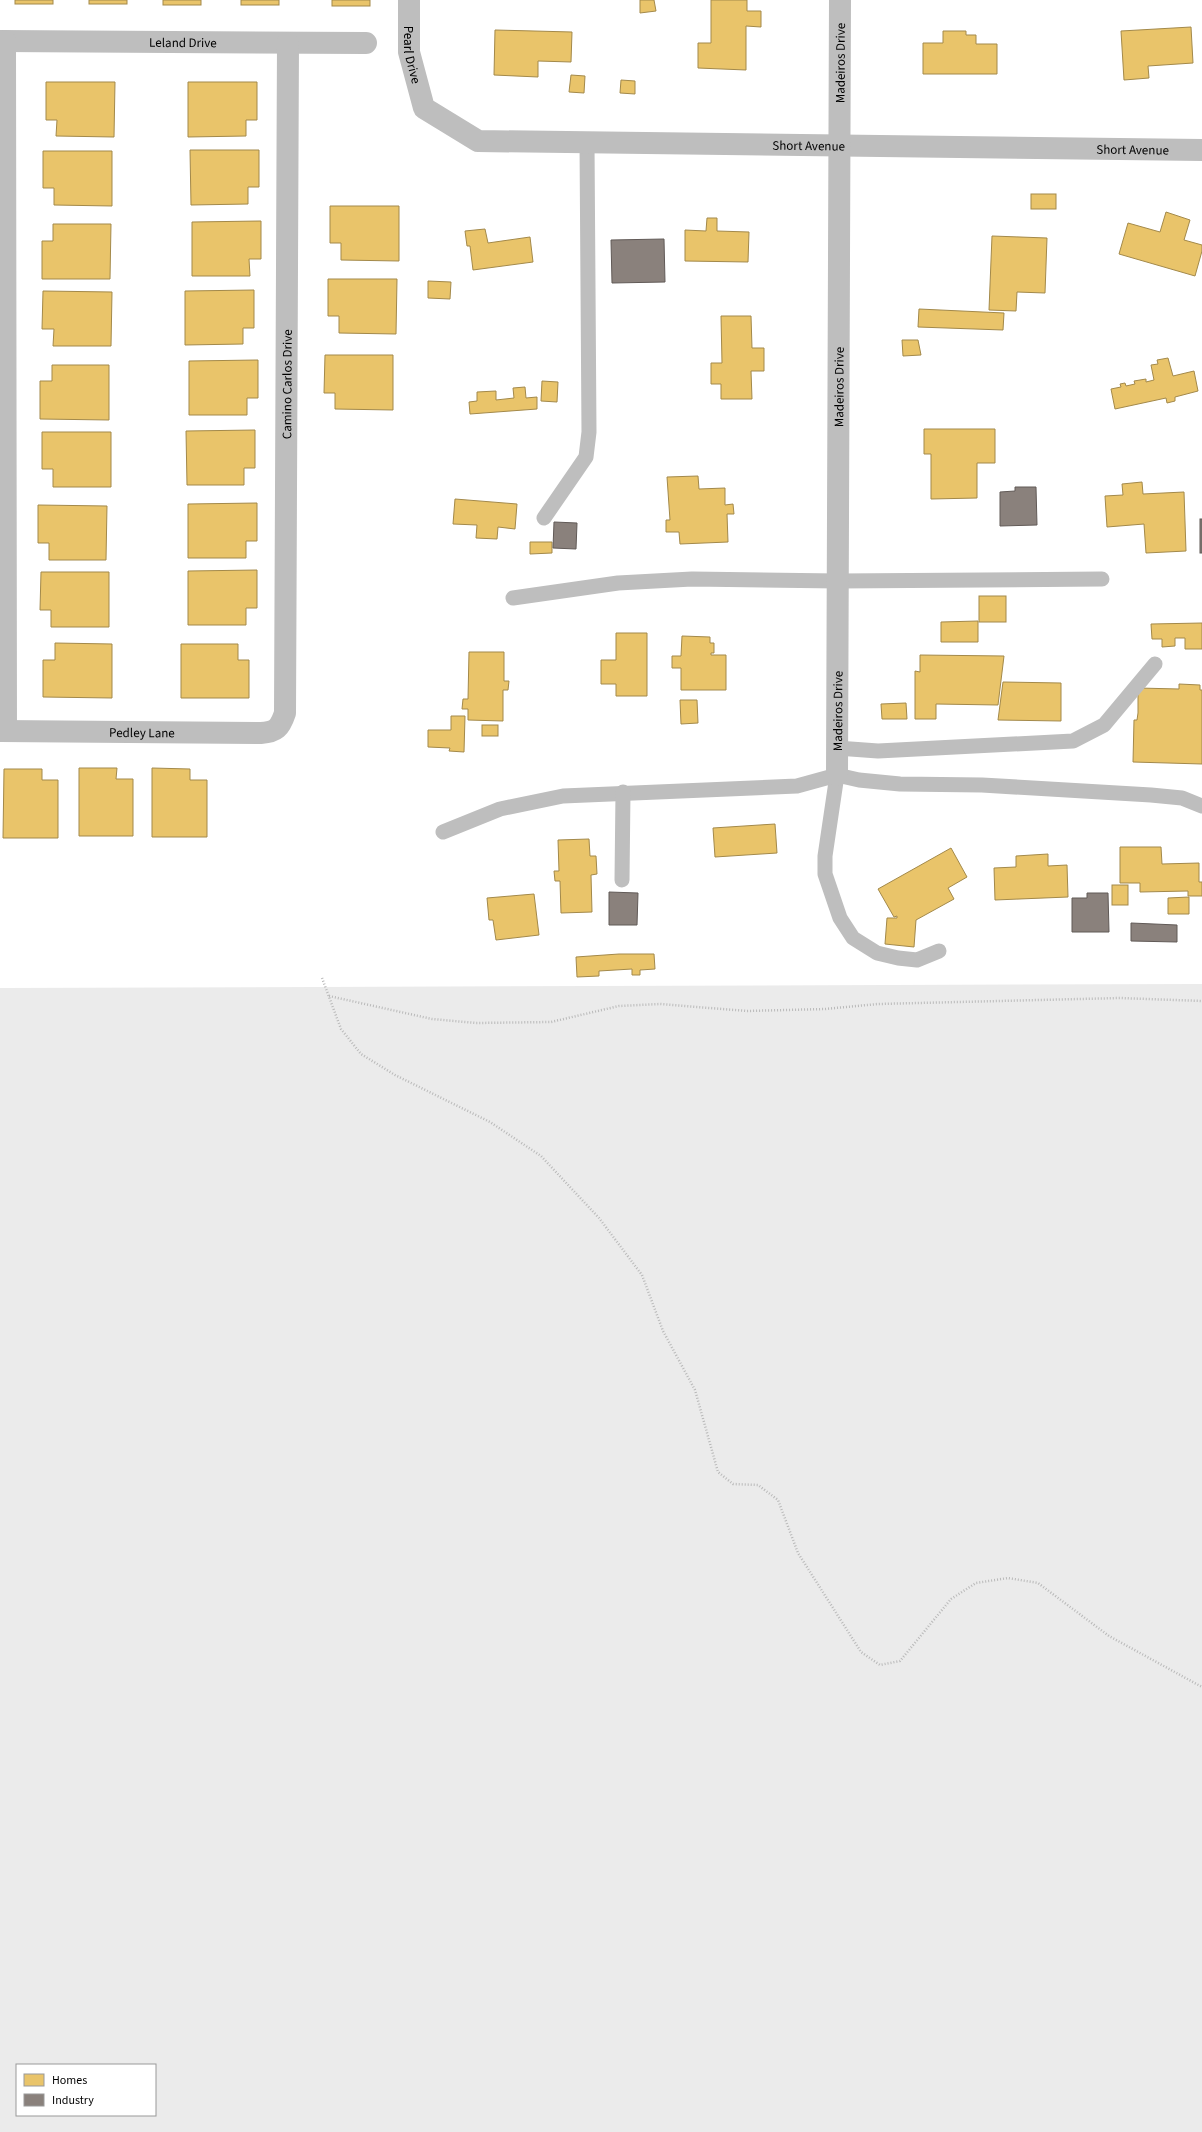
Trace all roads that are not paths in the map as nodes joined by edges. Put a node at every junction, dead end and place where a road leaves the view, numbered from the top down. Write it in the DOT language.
graph roads {
  1 [pos="409,0"];
  2 [pos="840,0"];
  3 [pos="3,42"];
  4 [pos="288,43"];
  5 [pos="366,43"];
  6 [pos="424,108"];
  7 [pos="587,142"];
  8 [pos="840,144"];
  9 [pos="1202,150"];
  10 [pos="544,518"];
  11 [pos="1102,579"];
  12 [pos="838,581"];
  13 [pos="513,598"];
  14 [pos="1155,664"];
  15 [pos="281,725"];
  16 [pos="3,732"];
  17 [pos="837,748"];
  18 [pos="837,775"];
  19 [pos="624,792"];
  20 [pos="1202,806"];
  21 [pos="443,832"];
  22 [pos="622,880"];
  23 [pos="939,950"];
  1 -- 6 [label="street, Pearl Drive"];
  2 -- 8 [label="street, Madeiros Drive"];
  3 -- 4 [label="street, Leland Drive"];
  3 -- 16 [label="street"];
  4 -- 5 [label="street, Leland Drive"];
  4 -- 15 [label="street, Camino Carlos Drive"];
  6 -- 7 [label="street, Short Avenue"];
  7 -- 8 [label="street, Short Avenue"];
  7 -- 10 [label="lane"];
  8 -- 9 [label="street, Short Avenue"];
  8 -- 12 [label="street, Madeiros Drive"];
  11 -- 12 [label="lane"];
  12 -- 13 [label="lane"];
  12 -- 17 [label="street, Madeiros Drive"];
  14 -- 17 [label="lane"];
  15 -- 16 [label="street, Pedley Lane"];
  17 -- 18 [label="street, Madeiros Drive"];
  18 -- 19 [label="lane"];
  18 -- 20 [label="lane"];
  18 -- 23 [label="lane"];
  19 -- 21 [label="lane"];
  19 -- 22 [label="lane"];
}
